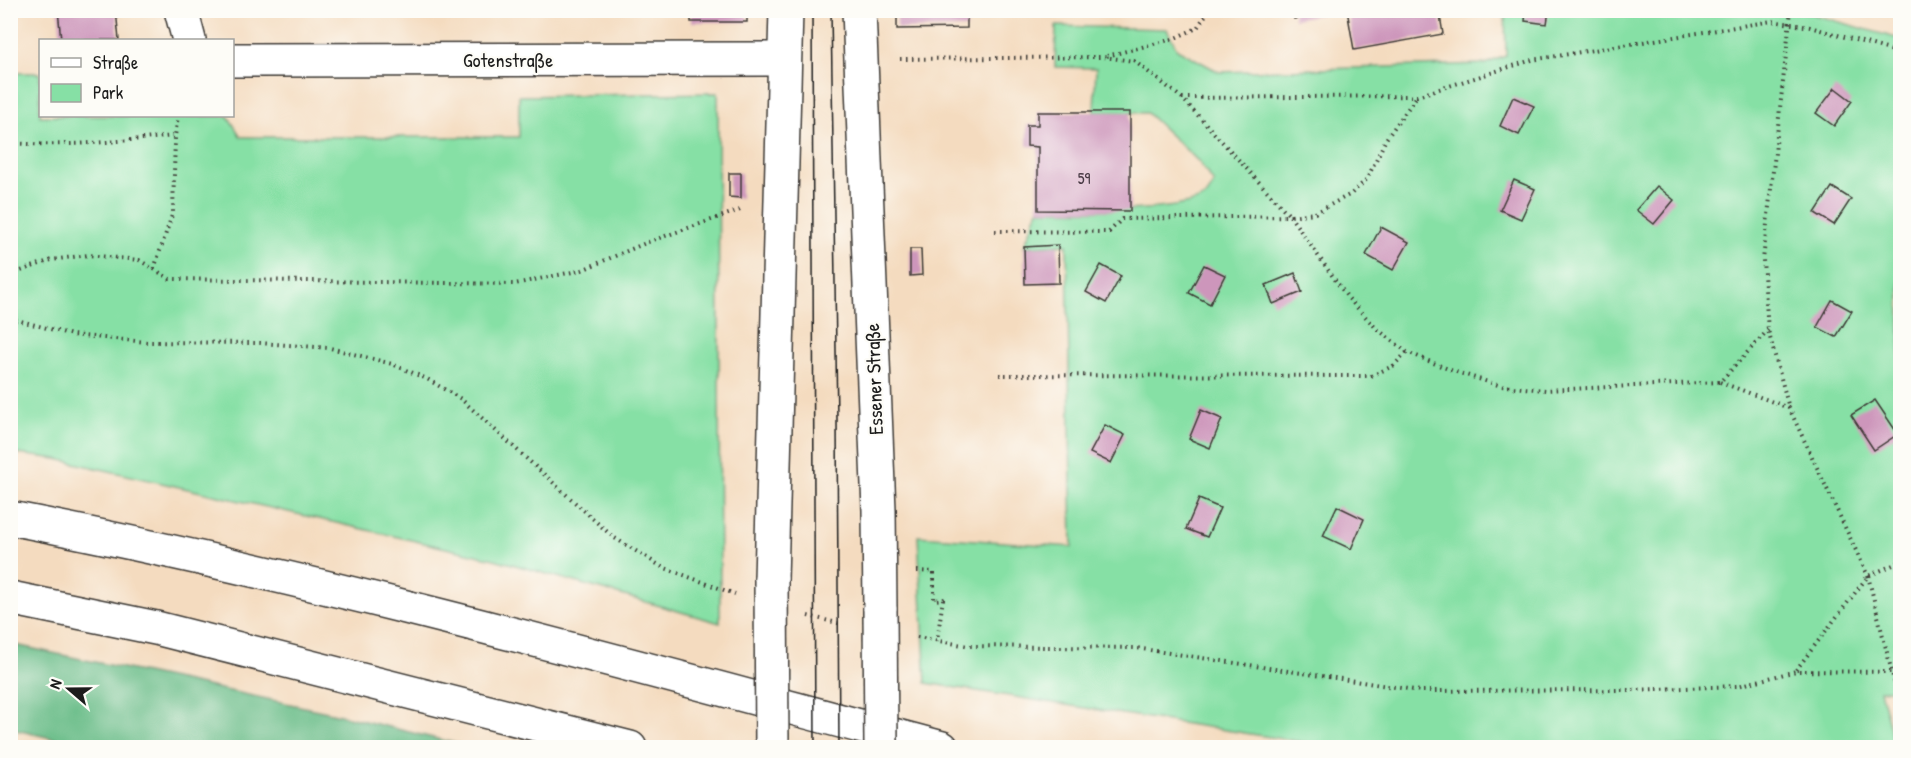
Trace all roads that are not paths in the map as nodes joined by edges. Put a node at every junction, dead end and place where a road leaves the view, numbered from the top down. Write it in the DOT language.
graph roads {
  1 [pos="181,10"];
  2 [pos="786,10"];
  3 [pos="859,10"];
  4 [pos="189,39"];
  5 [pos="784,59"];
  6 [pos="234,60"];
  7 [pos="10,518"];
  8 [pos="10,597"];
  9 [pos="630,747"];
  10 [pos="772,747"];
  11 [pos="881,747"];
  12 [pos="942,747"];
  1 -- 4 [label="main road"];
  2 -- 5 [label="main road"];
  3 -- 11 [label="main road, Essener Straße, bridge"];
  5 -- 6 [label="main road, Gotenstraße"];
  5 -- 10 [label="main road, bridge"];
  7 -- 12 [label="main road"];
  8 -- 9 [label="main road"];
}
